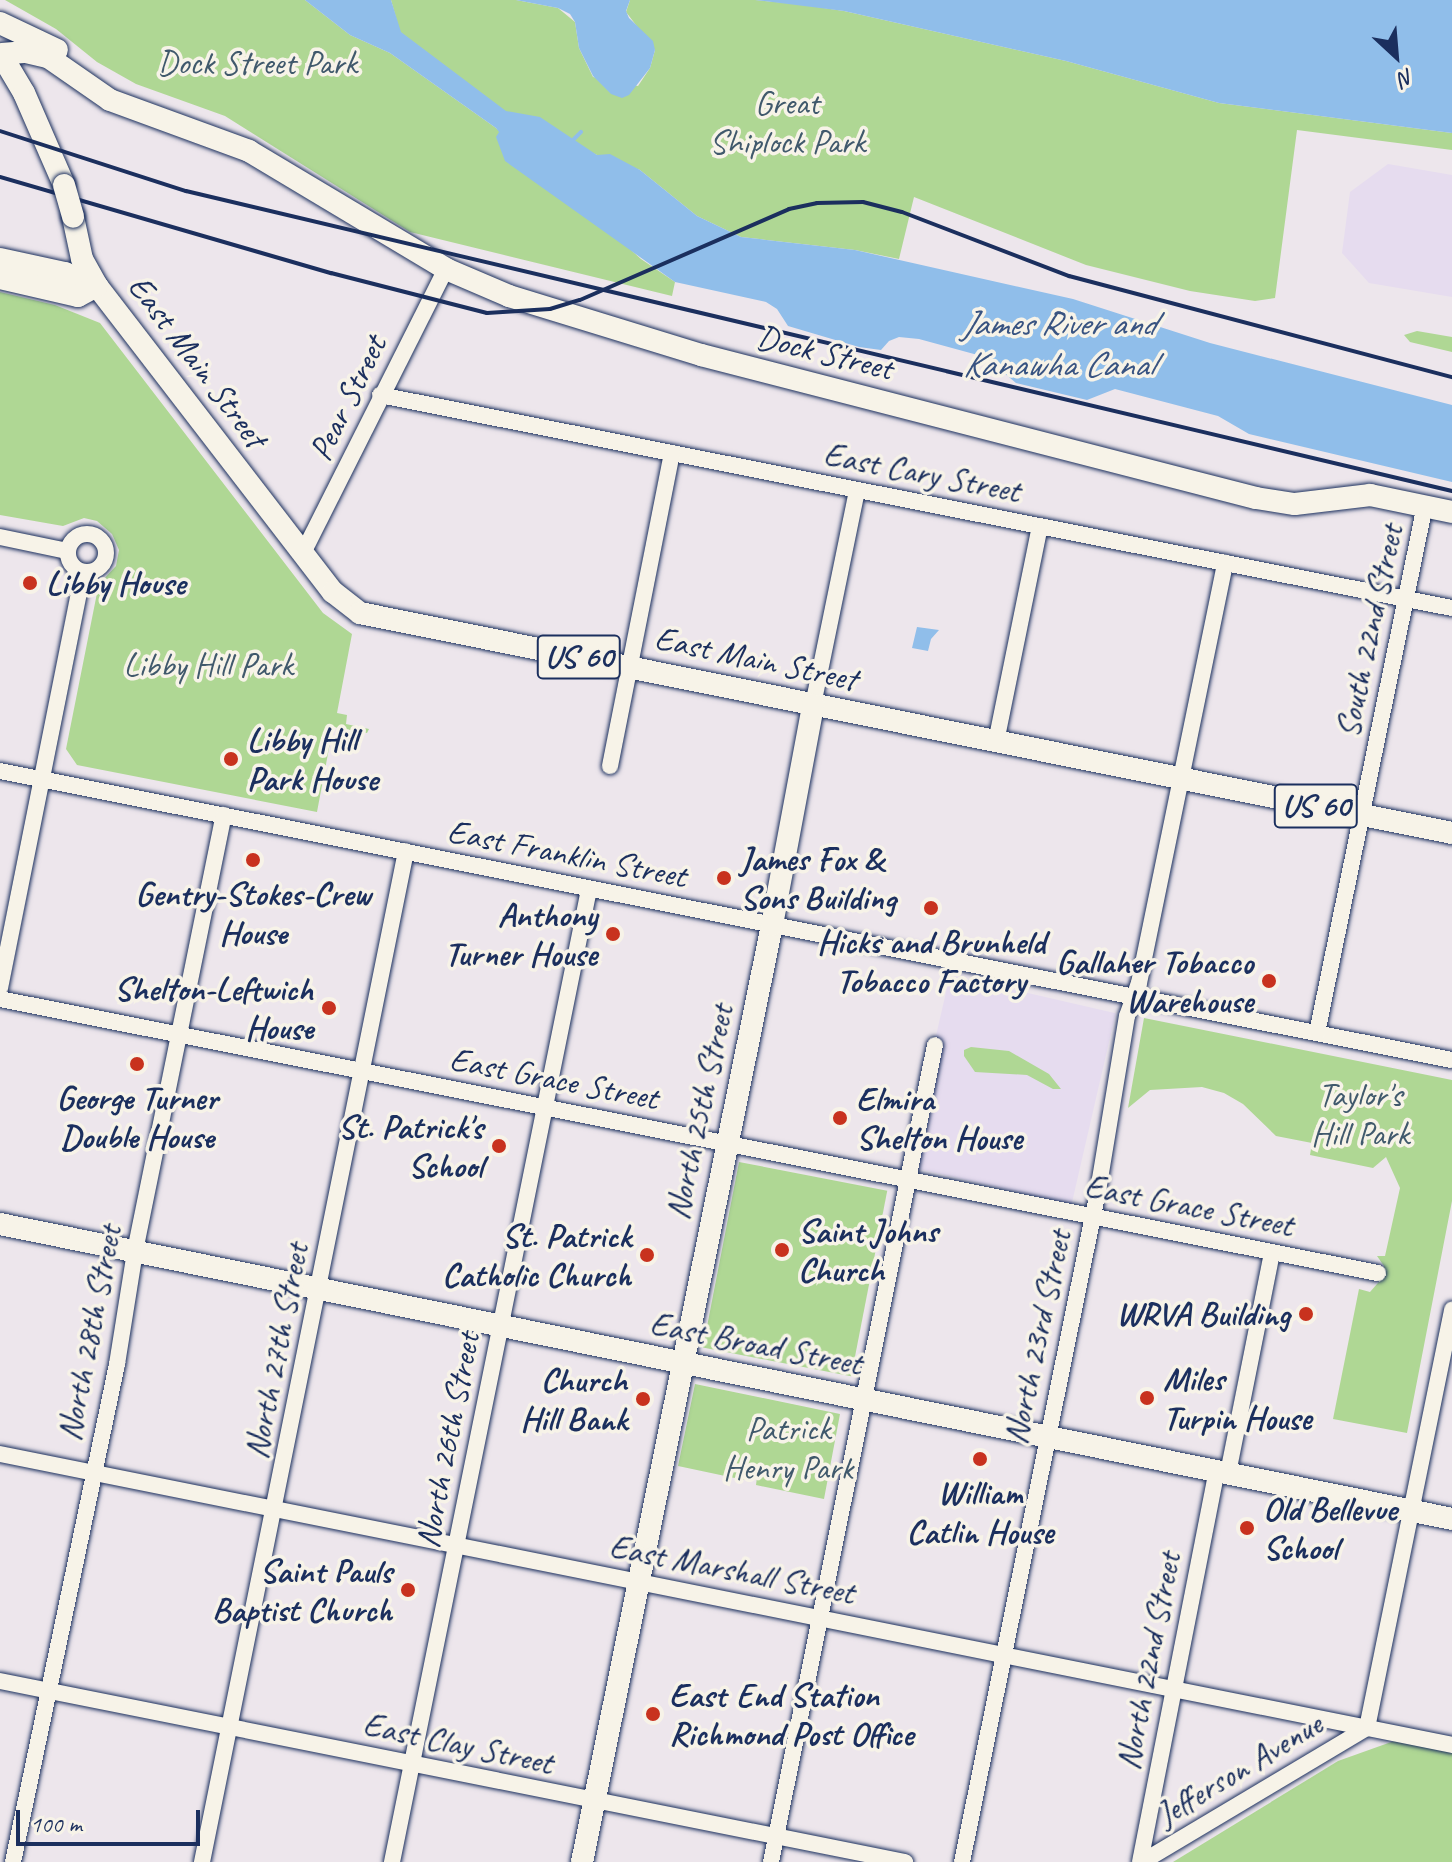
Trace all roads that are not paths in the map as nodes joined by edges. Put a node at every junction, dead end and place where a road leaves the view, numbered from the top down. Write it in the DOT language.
graph roads {
  1 [pos="0,23"];
  2 [pos="1,56"];
  3 [pos="0,85"];
  4 [pos="30,112"];
  5 [pos="219,138"];
  6 [pos="0,259"];
  7 [pos="446,269"];
  8 [pos="0,278"];
  9 [pos="97,286"];
  10 [pos="380,395"];
  11 [pos="672,453"];
  12 [pos="857,490"];
  13 [pos="1425,505"];
  14 [pos="1452,512"];
  15 [pos="1040,526"];
  16 [pos="0,537"];
  17 [pos="67,551"];
  18 [pos="303,553"];
  19 [pos="1225,563"];
  20 [pos="83,572"];
  21 [pos="1407,599"];
  22 [pos="1452,608"];
  23 [pos="630,666"];
  24 [pos="813,705"];
  25 [pos="996,742"];
  26 [pos="610,766"];
  27 [pos="0,771"];
  28 [pos="1181,778"];
  29 [pos="42,779"];
  30 [pos="224,815"];
  31 [pos="1362,815"];
  32 [pos="1452,833"];
  33 [pos="406,851"];
  34 [pos="589,889"];
  35 [pos="772,925"];
  36 [pos="0,988"];
  37 [pos="1134,996"];
  38 [pos="0,999"];
  39 [pos="1317,1033"];
  40 [pos="180,1034"];
  41 [pos="935,1045"];
  42 [pos="1452,1060"];
  43 [pos="363,1070"];
  44 [pos="544,1107"];
  45 [pos="728,1143"];
  46 [pos="908,1179"];
  47 [pos="1092,1216"];
  48 [pos="0,1224"];
  49 [pos="135,1251"];
  50 [pos="1272,1252"];
  51 [pos="1378,1273"];
  52 [pos="318,1289"];
  53 [pos="1452,1310"];
  54 [pos="499,1326"];
  55 [pos="682,1363"];
  56 [pos="864,1400"];
  57 [pos="1047,1437"];
  58 [pos="0,1454"];
  59 [pos="92,1472"];
  60 [pos="1222,1472"];
  61 [pos="275,1509"];
  62 [pos="1413,1511"];
  63 [pos="1452,1519"];
  64 [pos="457,1544"];
  65 [pos="639,1581"];
  66 [pos="820,1618"];
  67 [pos="1003,1655"];
  68 [pos="0,1681"];
  69 [pos="1173,1689"];
  70 [pos="47,1691"];
  71 [pos="231,1727"];
  72 [pos="1367,1728"];
  73 [pos="1452,1745"];
  74 [pos="412,1764"];
  75 [pos="594,1802"];
  76 [pos="776,1836"];
  77 [pos="13,1862"];
  78 [pos="202,1862"];
  79 [pos="392,1862"];
  80 [pos="582,1862"];
  81 [pos="771,1862"];
  82 [pos="905,1862"];
  83 [pos="962,1862"];
  84 [pos="1141,1862"];
  1 -- 2 [label="main road"];
  1 -- 5 [label="main road, Dock Street"];
  2 -- 4 [label="main road, East Main Street"];
  2 -- 5 [label="main road, Dock Street"];
  3 -- 4 [label="main road, East Main Street"];
  4 -- 9 [label="main road, East Main Street, bridge"];
  5 -- 7 [label="main road, Dock Street"];
  6 -- 9 [label="main road"];
  7 -- 10 [label="street, Pear Street"];
  7 -- 13 [label="main road, Dock Street"];
  8 -- 9 [label="main road"];
  9 -- 18 [label="main road, East Main Street / US 60"];
  10 -- 11 [label="street, East Cary Street"];
  10 -- 18 [label="street, Pear Street"];
  11 -- 12 [label="street, East Cary Street"];
  11 -- 23 [label="street"];
  12 -- 15 [label="street, East Cary Street"];
  12 -- 24 [label="street"];
  13 -- 14 [label="main road, Dock Street"];
  13 -- 21 [label="street, South 22nd Street"];
  15 -- 19 [label="street, East Cary Street"];
  15 -- 25 [label="street"];
  16 -- 17 [label="street"];
  17 -- 20 [label="street"];
  17 -- 20 [label="street"];
  18 -- 23 [label="main road, East Main Street / US 60"];
  19 -- 21 [label="street, East Cary Street"];
  19 -- 28 [label="street, North 23rd Street"];
  20 -- 29 [label="street"];
  21 -- 22 [label="street, East Cary Street"];
  21 -- 31 [label="street, South 22nd Street"];
  23 -- 24 [label="main road, East Main Street / US 60"];
  23 -- 26 [label="street"];
  24 -- 25 [label="main road, East Main Street / US 60"];
  24 -- 35 [label="main road, North 25th Street"];
  25 -- 28 [label="main road, East Main Street / US 60"];
  27 -- 29 [label="street, East Franklin Street"];
  28 -- 31 [label="main road, East Main Street / US 60"];
  28 -- 37 [label="street, North 23rd Street"];
  29 -- 30 [label="street, East Franklin Street"];
  29 -- 36 [label="street"];
  30 -- 33 [label="street, East Franklin Street"];
  30 -- 40 [label="street, North 28th Street"];
  31 -- 32 [label="main road, East Main Street / US 60"];
  31 -- 39 [label="street"];
  33 -- 34 [label="street, East Franklin Street"];
  33 -- 43 [label="street, North 27th Street"];
  34 -- 35 [label="street, East Franklin Street"];
  34 -- 44 [label="street, North 26th Street"];
  35 -- 37 [label="street, East Franklin Street"];
  35 -- 45 [label="main road, North 25th Street"];
  37 -- 39 [label="street, East Franklin Street"];
  37 -- 47 [label="street, North 23rd Street"];
  38 -- 40 [label="street, East Grace Street"];
  39 -- 42 [label="street, East Franklin Street"];
  40 -- 43 [label="street, East Grace Street"];
  40 -- 49 [label="street, North 28th Street"];
  41 -- 46 [label="street"];
  43 -- 44 [label="street, East Grace Street"];
  43 -- 52 [label="street, North 27th Street"];
  44 -- 45 [label="street, East Grace Street"];
  44 -- 54 [label="street, North 26th Street"];
  45 -- 46 [label="street, East Grace Street"];
  45 -- 55 [label="main road, North 25th Street"];
  46 -- 47 [label="street, East Grace Street"];
  46 -- 56 [label="street"];
  47 -- 50 [label="street, East Grace Street"];
  47 -- 57 [label="street, North 23rd Street"];
  48 -- 49 [label="main road, East Broad Street"];
  49 -- 52 [label="main road, East Broad Street"];
  49 -- 59 [label="street, North 28th Street"];
  50 -- 51 [label="street, East Grace Street"];
  50 -- 60 [label="street, North 22nd Street"];
  52 -- 54 [label="main road, East Broad Street"];
  52 -- 61 [label="street, North 27th Street"];
  53 -- 62 [label="street"];
  54 -- 55 [label="main road, East Broad Street"];
  54 -- 64 [label="street, North 26th Street"];
  55 -- 56 [label="main road, East Broad Street"];
  55 -- 65 [label="main road, North 25th Street"];
  56 -- 57 [label="main road, East Broad Street"];
  56 -- 66 [label="street"];
  57 -- 60 [label="main road, East Broad Street"];
  57 -- 67 [label="street, North 23rd Street"];
  58 -- 59 [label="street, East Marshall Street"];
  59 -- 61 [label="street, East Marshall Street"];
  59 -- 70 [label="street, North 28th Street"];
  60 -- 62 [label="main road, East Broad Street"];
  60 -- 69 [label="street, North 22nd Street"];
  61 -- 64 [label="street, East Marshall Street"];
  61 -- 71 [label="street, North 27th Street"];
  62 -- 63 [label="main road, East Broad Street"];
  62 -- 72 [label="street"];
  64 -- 65 [label="street, East Marshall Street"];
  64 -- 74 [label="street, North 26th Street"];
  65 -- 66 [label="street, East Marshall Street"];
  65 -- 75 [label="main road, North 25th Street"];
  66 -- 67 [label="street, East Marshall Street"];
  66 -- 76 [label="street"];
  67 -- 69 [label="street, East Marshall Street"];
  67 -- 83 [label="street, North 23rd Street"];
  68 -- 70 [label="street, East Clay Street"];
  69 -- 72 [label="street, East Marshall Street"];
  69 -- 84 [label="street, North 22nd Street"];
  70 -- 71 [label="street, East Clay Street"];
  70 -- 77 [label="street, North 28th Street"];
  71 -- 74 [label="street, East Clay Street"];
  71 -- 78 [label="street, North 27th Street"];
  72 -- 73 [label="street, East Marshall Street"];
  72 -- 84 [label="street, Jefferson Avenue"];
  74 -- 75 [label="street, East Clay Street"];
  74 -- 79 [label="street, North 26th Street"];
  75 -- 76 [label="street, East Clay Street"];
  75 -- 80 [label="main road, North 25th Street"];
  76 -- 81 [label="street"];
  76 -- 82 [label="street, East Clay Street"];
}
